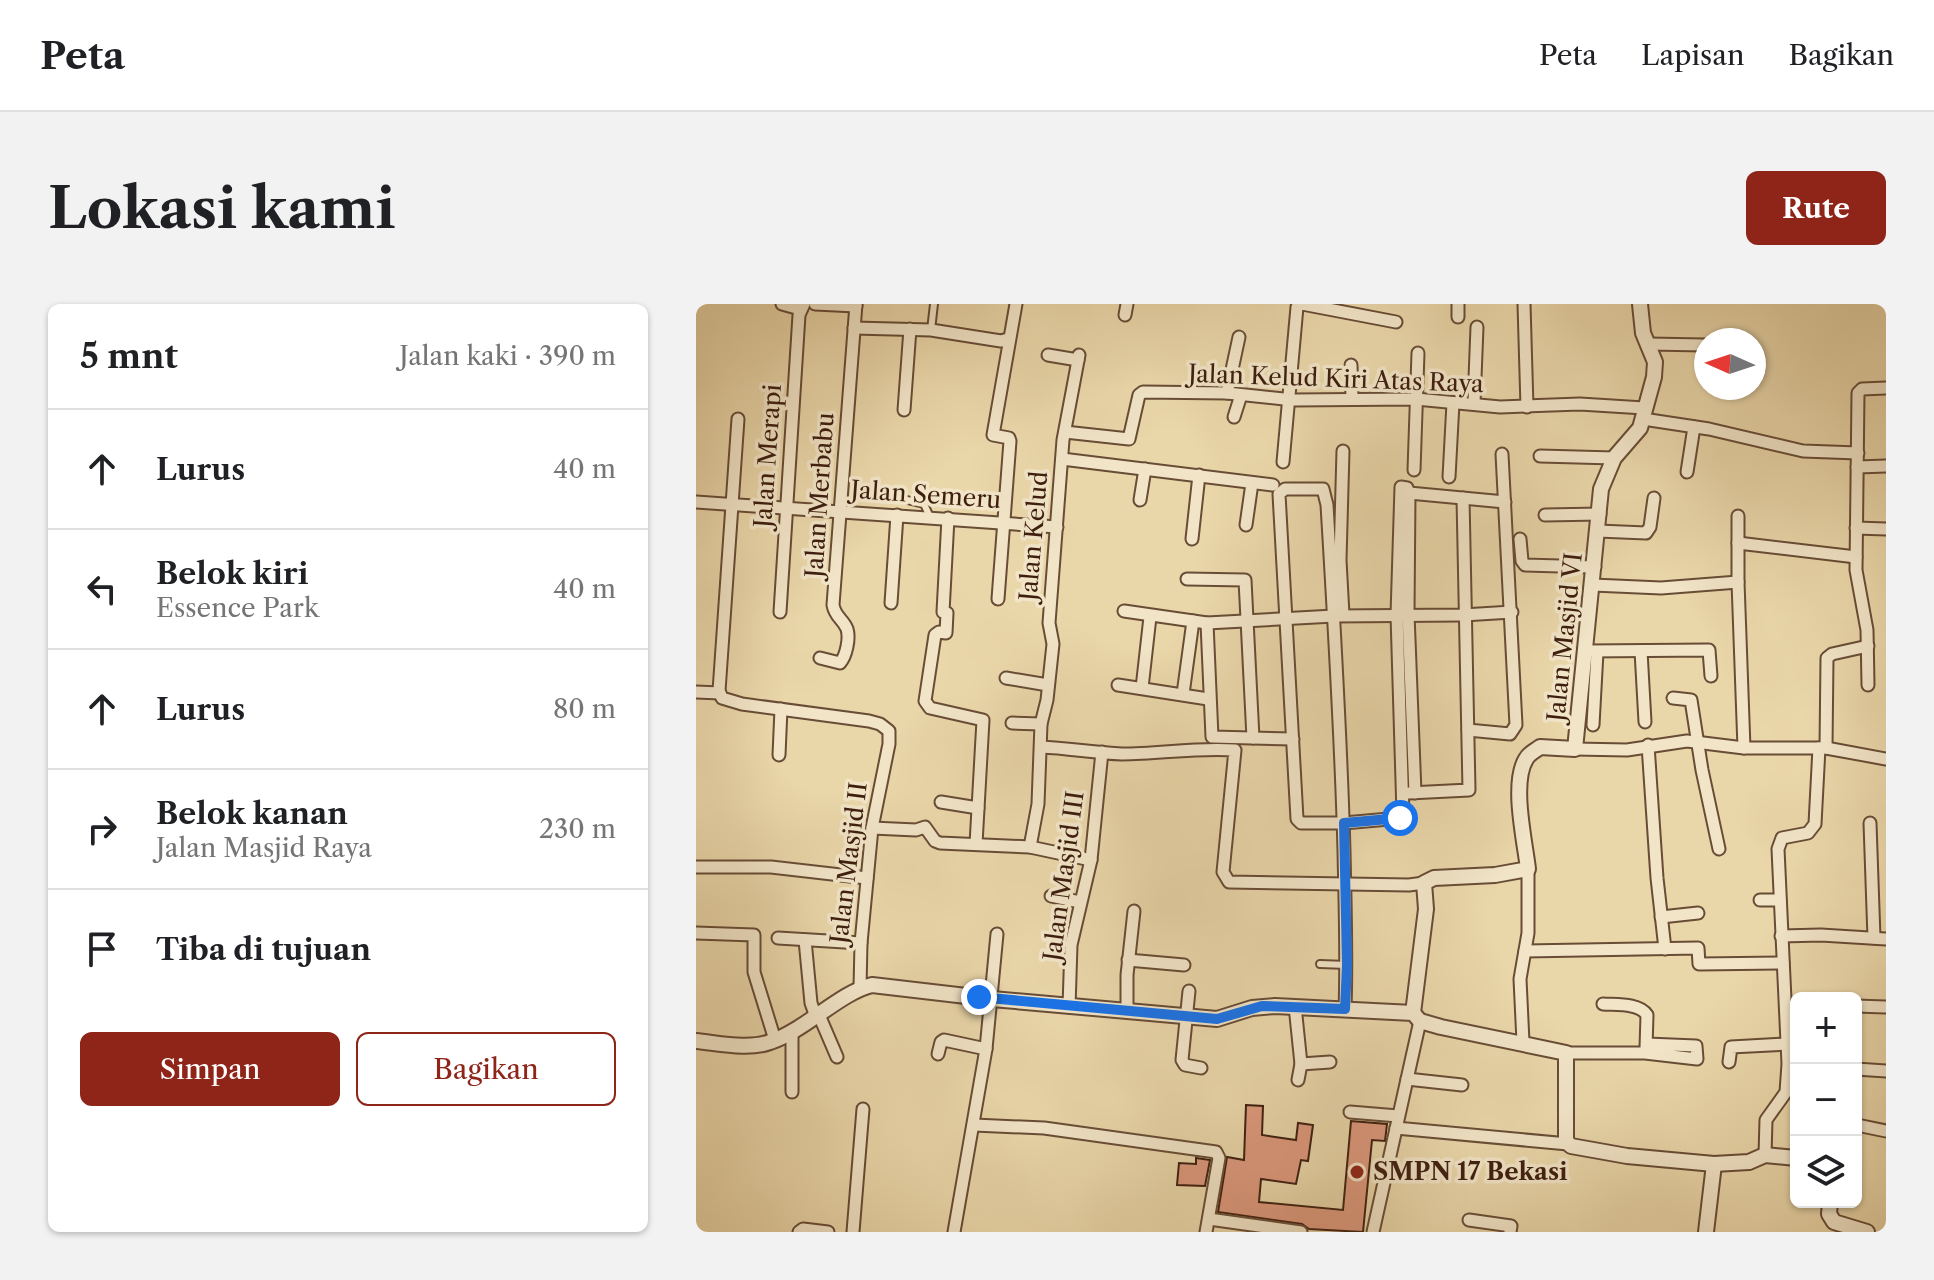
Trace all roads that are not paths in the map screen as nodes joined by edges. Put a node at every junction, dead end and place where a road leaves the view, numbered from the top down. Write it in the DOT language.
graph roads {
  1 [pos="782,304"];
  2 [pos="815,304"];
  3 [pos="934,304"];
  4 [pos="1016,304"];
  5 [pos="1302,304"];
  6 [pos="1458,304"];
  7 [pos="1524,304"];
  8 [pos="1640,304"];
  9 [pos="856,305"];
  10 [pos="802,307"];
  11 [pos="1458,317"];
  12 [pos="1396,322"];
  13 [pos="1477,327"];
  14 [pos="854,328"];
  15 [pos="910,329"];
  16 [pos="931,330"];
  17 [pos="1239,337"];
  18 [pos="1008,339"];
  19 [pos="1648,344"];
  20 [pos="1694,345"];
  21 [pos="1418,353"];
  22 [pos="1048,355"];
  23 [pos="1351,365"];
  24 [pos="1886,388"];
  25 [pos="1227,393"];
  26 [pos="1241,395"];
  27 [pos="1287,399"];
  28 [pos="1352,399"];
  29 [pos="1416,399"];
  30 [pos="1453,403"];
  31 [pos="1474,403"];
  32 [pos="1527,407"];
  33 [pos="904,410"];
  34 [pos="1643,414"];
  35 [pos="1234,417"];
  36 [pos="738,419"];
  37 [pos="1694,427"];
  38 [pos="1065,432"];
  39 [pos="1343,451"];
  40 [pos="1858,453"];
  41 [pos="1502,454"];
  42 [pos="1540,456"];
  43 [pos="1614,458"];
  44 [pos="1062,459"];
  45 [pos="1283,462"];
  46 [pos="1886,466"];
  47 [pos="1857,467"];
  48 [pos="1145,469"];
  49 [pos="1414,470"];
  50 [pos="1687,472"];
  51 [pos="1199,475"];
  52 [pos="1449,477"];
  53 [pos="1252,483"];
  54 [pos="1273,485"];
  55 [pos="1463,498"];
  56 [pos="1654,498"];
  57 [pos="907,500"];
  58 [pos="1140,500"];
  59 [pos="696,502"];
  60 [pos="1505,502"];
  61 [pos="733,504"];
  62 [pos="786,508"];
  63 [pos="841,511"];
  64 [pos="1594,514"];
  65 [pos="897,515"];
  66 [pos="1545,515"];
  67 [pos="1738,516"];
  68 [pos="930,517"];
  69 [pos="948,518"];
  70 [pos="1002,523"];
  71 [pos="1246,525"];
  72 [pos="1057,527"];
  73 [pos="1856,528"];
  74 [pos="1886,529"];
  75 [pos="1598,531"];
  76 [pos="1192,539"];
  77 [pos="1520,539"];
  78 [pos="1738,543"];
  79 [pos="1856,557"];
  80 [pos="1595,567"];
  81 [pos="1187,579"];
  82 [pos="1738,582"];
  83 [pos="1593,585"];
  84 [pos="998,599"];
  85 [pos="891,603"];
  86 [pos="1124,611"];
  87 [pos="780,612"];
  88 [pos="1512,612"];
  89 [pos="1402,615"];
  90 [pos="1463,615"];
  91 [pos="1338,616"];
  92 [pos="1150,617"];
  93 [pos="1286,618"];
  94 [pos="1193,621"];
  95 [pos="1248,621"];
  96 [pos="1207,623"];
  97 [pos="1868,646"];
  98 [pos="1592,651"];
  99 [pos="1641,651"];
  100 [pos="820,658"];
  101 [pos="1711,676"];
  102 [pos="1006,678"];
  103 [pos="1048,685"];
  104 [pos="1118,685"];
  105 [pos="1868,685"];
  106 [pos="1142,688"];
  107 [pos="696,692"];
  108 [pos="720,692"];
  109 [pos="1183,694"];
  110 [pos="1673,698"];
  111 [pos="1208,699"];
  112 [pos="781,709"];
  113 [pos="1645,722"];
  114 [pos="1012,723"];
  115 [pos="1041,724"];
  116 [pos="1593,725"];
  117 [pos="1468,730"];
  118 [pos="1253,738"];
  119 [pos="1293,739"];
  120 [pos="1698,743"];
  121 [pos="1648,745"];
  122 [pos="1041,747"];
  123 [pos="1744,748"];
  124 [pos="1822,748"];
  125 [pos="1575,749"];
  126 [pos="1102,752"];
  127 [pos="779,755"];
  128 [pos="1886,759"];
  129 [pos="1409,793"];
  130 [pos="941,802"];
  131 [pos="978,808"];
  132 [pos="1344,823"];
  133 [pos="1870,823"];
  134 [pos="872,828"];
  135 [pos="976,844"];
  136 [pos="1030,847"];
  137 [pos="1719,849"];
  138 [pos="1091,860"];
  139 [pos="696,867"];
  140 [pos="1528,869"];
  141 [pos="867,878"];
  142 [pos="1345,883"];
  143 [pos="1424,883"];
  144 [pos="1051,896"];
  145 [pos="1760,900"];
  146 [pos="1780,900"];
  147 [pos="1080,902"];
  148 [pos="1134,911"];
  149 [pos="1698,913"];
  150 [pos="1661,917"];
  151 [pos="696,933"];
  152 [pos="997,934"];
  153 [pos="1781,936"];
  154 [pos="778,938"];
  155 [pos="1880,938"];
  156 [pos="805,940"];
  157 [pos="861,943"];
  158 [pos="1665,949"];
  159 [pos="1525,951"];
  160 [pos="1128,960"];
  161 [pos="1783,963"];
  162 [pos="1320,964"];
  163 [pos="1184,965"];
  164 [pos="1347,965"];
  165 [pos="860,988"];
  166 [pos="1189,991"];
  167 [pos="992,999"];
  168 [pos="1603,1004"];
  169 [pos="1790,1004"];
  170 [pos="1295,1006"];
  171 [pos="1862,1006"];
  172 [pos="1069,1007"];
  173 [pos="1885,1007"];
  174 [pos="1345,1009"];
  175 [pos="1127,1010"];
  176 [pos="818,1016"];
  177 [pos="1187,1017"];
  178 [pos="1416,1017"];
  179 [pos="1790,1018"];
  180 [pos="792,1031"];
  181 [pos="775,1040"];
  182 [pos="696,1041"];
  183 [pos="1523,1042"];
  184 [pos="1787,1044"];
  185 [pos="986,1049"];
  186 [pos="1566,1053"];
  187 [pos="938,1054"];
  188 [pos="1790,1056"];
  189 [pos="837,1057"];
  190 [pos="1330,1062"];
  191 [pos="1729,1062"];
  192 [pos="1301,1064"];
  193 [pos="1201,1068"];
  194 [pos="1862,1069"];
  195 [pos="1886,1071"];
  196 [pos="1790,1073"];
  197 [pos="1407,1079"];
  198 [pos="1298,1080"];
  199 [pos="1462,1085"];
  200 [pos="792,1092"];
  201 [pos="863,1109"];
  202 [pos="1350,1112"];
  203 [pos="1397,1122"];
  204 [pos="974,1125"];
  205 [pos="1862,1126"];
  206 [pos="1886,1131"];
  207 [pos="1568,1144"];
  208 [pos="1765,1155"];
  209 [pos="1790,1157"];
  210 [pos="1714,1164"];
  211 [pos="1830,1208"];
  212 [pos="1209,1219"];
  213 [pos="1469,1220"];
  214 [pos="1279,1231"];
  215 [pos="1861,1231"];
  216 [pos="799,1232"];
  217 [pos="828,1232"];
  218 [pos="853,1232"];
  219 [pos="954,1232"];
  220 [pos="1206,1232"];
  221 [pos="1301,1232"];
  222 [pos="1373,1232"];
  223 [pos="1510,1232"];
  224 [pos="1706,1232"];
  1 -- 10 [label="street"];
  2 -- 9 [label="street"];
  3 -- 16 [label="lane"];
  4 -- 18 [label="street"];
  5 -- 12 [label="street"];
  5 -- 27 [label="street"];
  6 -- 11 [label="street"];
  7 -- 32 [label="street"];
  8 -- 19 [label="street, Jalan Masjid VI"];
  9 -- 14 [label="street, Jalan Merbabu"];
  10 -- 62 [label="street, Jalan Merapi"];
  13 -- 31 [label="street"];
  14 -- 15 [label="street"];
  14 -- 63 [label="street, Jalan Merbabu"];
  15 -- 16 [label="street"];
  15 -- 33 [label="street"];
  16 -- 18 [label="street"];
  17 -- 25 [label="street"];
  18 -- 70 [label="street"];
  19 -- 20 [label="street"];
  19 -- 34 [label="street, Jalan Masjid VI"];
  21 -- 29 [label="street"];
  22 -- 38 [label="street, Jalan Kelud"];
  23 -- 28 [label="street"];
  24 -- 40 [label="street"];
  25 -- 26 [label="street, Jalan Kelud Kiri Atas Raya"];
  25 -- 38 [label="street, Jalan Kelud Kiri Atas Raya"];
  26 -- 27 [label="street, Jalan Kelud Kiri Atas Raya"];
  26 -- 35 [label="street"];
  27 -- 28 [label="street, Jalan Kelud Kiri Atas Raya"];
  27 -- 45 [label="street"];
  28 -- 29 [label="street, Jalan Kelud Kiri Atas Raya"];
  29 -- 30 [label="street, Jalan Kelud Kiri Atas Raya"];
  29 -- 49 [label="street"];
  30 -- 31 [label="street, Jalan Kelud Kiri Atas Raya"];
  30 -- 52 [label="street"];
  31 -- 32 [label="street, Jalan Kelud Kiri Atas Raya"];
  32 -- 34 [label="street, Jalan Kelud Kiri Atas Raya"];
  34 -- 37 [label="street, Jalan Kelud Kiri Atas Raya"];
  34 -- 43 [label="street, Jalan Masjid VI"];
  36 -- 61 [label="street"];
  37 -- 40 [label="street, Jalan Kelud Kiri Atas Raya"];
  37 -- 50 [label="street"];
  38 -- 44 [label="street, Jalan Kelud"];
  39 -- 91 [label="street"];
  40 -- 47 [label="street"];
  41 -- 60 [label="street"];
  42 -- 43 [label="street"];
  43 -- 64 [label="street, Jalan Masjid VI"];
  44 -- 48 [label="street"];
  44 -- 72 [label="street, Jalan Kelud"];
  46 -- 47 [label="street"];
  47 -- 73 [label="street"];
  48 -- 51 [label="street"];
  48 -- 58 [label="street"];
  51 -- 53 [label="street"];
  51 -- 76 [label="street"];
  53 -- 54 [label="street"];
  53 -- 71 [label="street"];
  55 -- 60 [label="street"];
  55 -- 89 [label="street"];
  55 -- 90 [label="street"];
  56 -- 75 [label="street"];
  57 -- 68 [label="lane"];
  59 -- 61 [label="street, Jalan Semeru"];
  60 -- 88 [label="street"];
  61 -- 62 [label="street, Jalan Semeru"];
  61 -- 108 [label="street"];
  62 -- 63 [label="street, Jalan Semeru"];
  62 -- 87 [label="street, Jalan Merapi"];
  63 -- 65 [label="street, Jalan Semeru"];
  63 -- 100 [label="street, Jalan Merbabu"];
  64 -- 66 [label="street"];
  64 -- 75 [label="street, Jalan Masjid VI"];
  65 -- 68 [label="street, Jalan Semeru"];
  65 -- 85 [label="street"];
  67 -- 78 [label="street"];
  68 -- 69 [label="street, Jalan Semeru"];
  69 -- 70 [label="street, Jalan Semeru"];
  69 -- 131 [label="street"];
  70 -- 72 [label="street, Jalan Semeru"];
  70 -- 84 [label="street"];
  72 -- 103 [label="street, Jalan Kelud"];
  73 -- 74 [label="street"];
  73 -- 79 [label="street"];
  75 -- 80 [label="street, Jalan Masjid VI"];
  77 -- 80 [label="street"];
  78 -- 79 [label="street"];
  78 -- 82 [label="street"];
  79 -- 97 [label="street"];
  80 -- 83 [label="street, Jalan Masjid VI"];
  81 -- 95 [label="street"];
  82 -- 83 [label="street"];
  82 -- 123 [label="street"];
  83 -- 98 [label="street, Jalan Masjid VI"];
  86 -- 92 [label="street"];
  88 -- 90 [label="street"];
  88 -- 117 [label="street"];
  89 -- 90 [label="street"];
  89 -- 91 [label="street"];
  89 -- 129 [label="street"];
  90 -- 117 [label="street"];
  91 -- 93 [label="street"];
  91 -- 93 [label="street"];
  91 -- 132 [label="street"];
  92 -- 94 [label="street"];
  92 -- 106 [label="street"];
  93 -- 95 [label="street"];
  93 -- 119 [label="street"];
  94 -- 96 [label="street"];
  94 -- 109 [label="street"];
  95 -- 96 [label="street"];
  95 -- 118 [label="street"];
  96 -- 111 [label="street"];
  97 -- 105 [label="street"];
  97 -- 124 [label="street"];
  98 -- 99 [label="street"];
  98 -- 116 [label="street"];
  98 -- 125 [label="street, Jalan Masjid VI"];
  99 -- 101 [label="street"];
  99 -- 113 [label="street"];
  102 -- 103 [label="street"];
  103 -- 115 [label="street"];
  104 -- 106 [label="street"];
  106 -- 109 [label="street"];
  107 -- 108 [label="street"];
  108 -- 112 [label="street"];
  109 -- 111 [label="street"];
  110 -- 120 [label="street"];
  111 -- 118 [label="street"];
  112 -- 127 [label="street"];
  112 -- 134 [label="street, Jalan Masjid II"];
  114 -- 115 [label="street"];
  115 -- 122 [label="street"];
  117 -- 129 [label="street"];
  118 -- 119 [label="street"];
  119 -- 132 [label="street"];
  120 -- 121 [label="street"];
  120 -- 123 [label="street"];
  120 -- 137 [label="street"];
  121 -- 125 [label="street"];
  121 -- 150 [label="street"];
  122 -- 126 [label="street"];
  122 -- 136 [label="street"];
  123 -- 124 [label="street"];
  124 -- 128 [label="street"];
  124 -- 146 [label="street"];
  125 -- 140 [label="street, Jalan Masjid VI"];
  126 -- 138 [label="street, Jalan Masjid III"];
  126 -- 142 [label="street"];
  129 -- 132 [label="street"];
  130 -- 131 [label="street"];
  131 -- 135 [label="street"];
  132 -- 142 [label="street"];
  133 -- 155 [label="street"];
  134 -- 135 [label="street"];
  134 -- 141 [label="street, Jalan Masjid II"];
  135 -- 136 [label="street"];
  136 -- 138 [label="street"];
  138 -- 147 [label="street, Jalan Masjid III"];
  139 -- 141 [label="street"];
  140 -- 143 [label="street"];
  140 -- 159 [label="street, Jalan Masjid VI"];
  141 -- 157 [label="street, Jalan Masjid II"];
  142 -- 143 [label="street"];
  142 -- 164 [label="street"];
  143 -- 178 [label="street"];
  144 -- 147 [label="street"];
  145 -- 146 [label="street"];
  146 -- 153 [label="street"];
  147 -- 172 [label="street, Jalan Masjid III"];
  148 -- 160 [label="street"];
  149 -- 150 [label="street"];
  150 -- 158 [label="street"];
  151 -- 181 [label="street"];
  152 -- 167 [label="street"];
  153 -- 155 [label="street"];
  153 -- 161 [label="street"];
  154 -- 156 [label="street"];
  156 -- 157 [label="street"];
  156 -- 176 [label="street"];
  157 -- 165 [label="street, Jalan Masjid II"];
  158 -- 159 [label="street"];
  158 -- 161 [label="street"];
  159 -- 183 [label="street, Jalan Masjid VI"];
  160 -- 163 [label="street"];
  160 -- 175 [label="street"];
  161 -- 169 [label="street"];
  162 -- 164 [label="lane"];
  164 -- 174 [label="street"];
  165 -- 167 [label="street"];
  165 -- 176 [label="street"];
  166 -- 177 [label="street"];
  167 -- 172 [label="street"];
  167 -- 185 [label="street"];
  168 -- 186 [label="street"];
  170 -- 174 [label="street"];
  170 -- 177 [label="street"];
  170 -- 192 [label="street"];
  171 -- 173 [label="street"];
  172 -- 175 [label="street"];
  174 -- 178 [label="street"];
  175 -- 177 [label="street"];
  176 -- 180 [label="street"];
  176 -- 189 [label="street"];
  177 -- 193 [label="street"];
  178 -- 183 [label="street"];
  178 -- 197 [label="street"];
  179 -- 184 [label="street"];
  180 -- 181 [label="street"];
  180 -- 200 [label="street"];
  181 -- 182 [label="street"];
  183 -- 186 [label="street"];
  184 -- 188 [label="street"];
  184 -- 191 [label="street"];
  185 -- 187 [label="street"];
  185 -- 204 [label="street"];
  186 -- 207 [label="street"];
  190 -- 192 [label="street"];
  192 -- 198 [label="street"];
  194 -- 195 [label="street"];
  196 -- 208 [label="street"];
  197 -- 199 [label="street"];
  197 -- 203 [label="street"];
  201 -- 218 [label="street"];
  202 -- 203 [label="street"];
  203 -- 207 [label="street"];
  203 -- 222 [label="street"];
  204 -- 212 [label="street"];
  204 -- 219 [label="street"];
  205 -- 206 [label="street"];
  207 -- 210 [label="street"];
  208 -- 209 [label="street"];
  208 -- 210 [label="street"];
  210 -- 224 [label="street"];
  211 -- 215 [label="street"];
  212 -- 214 [label="street"];
  212 -- 220 [label="street"];
  213 -- 223 [label="street"];
  214 -- 221 [label="street"];
  216 -- 217 [label="street"];
}
